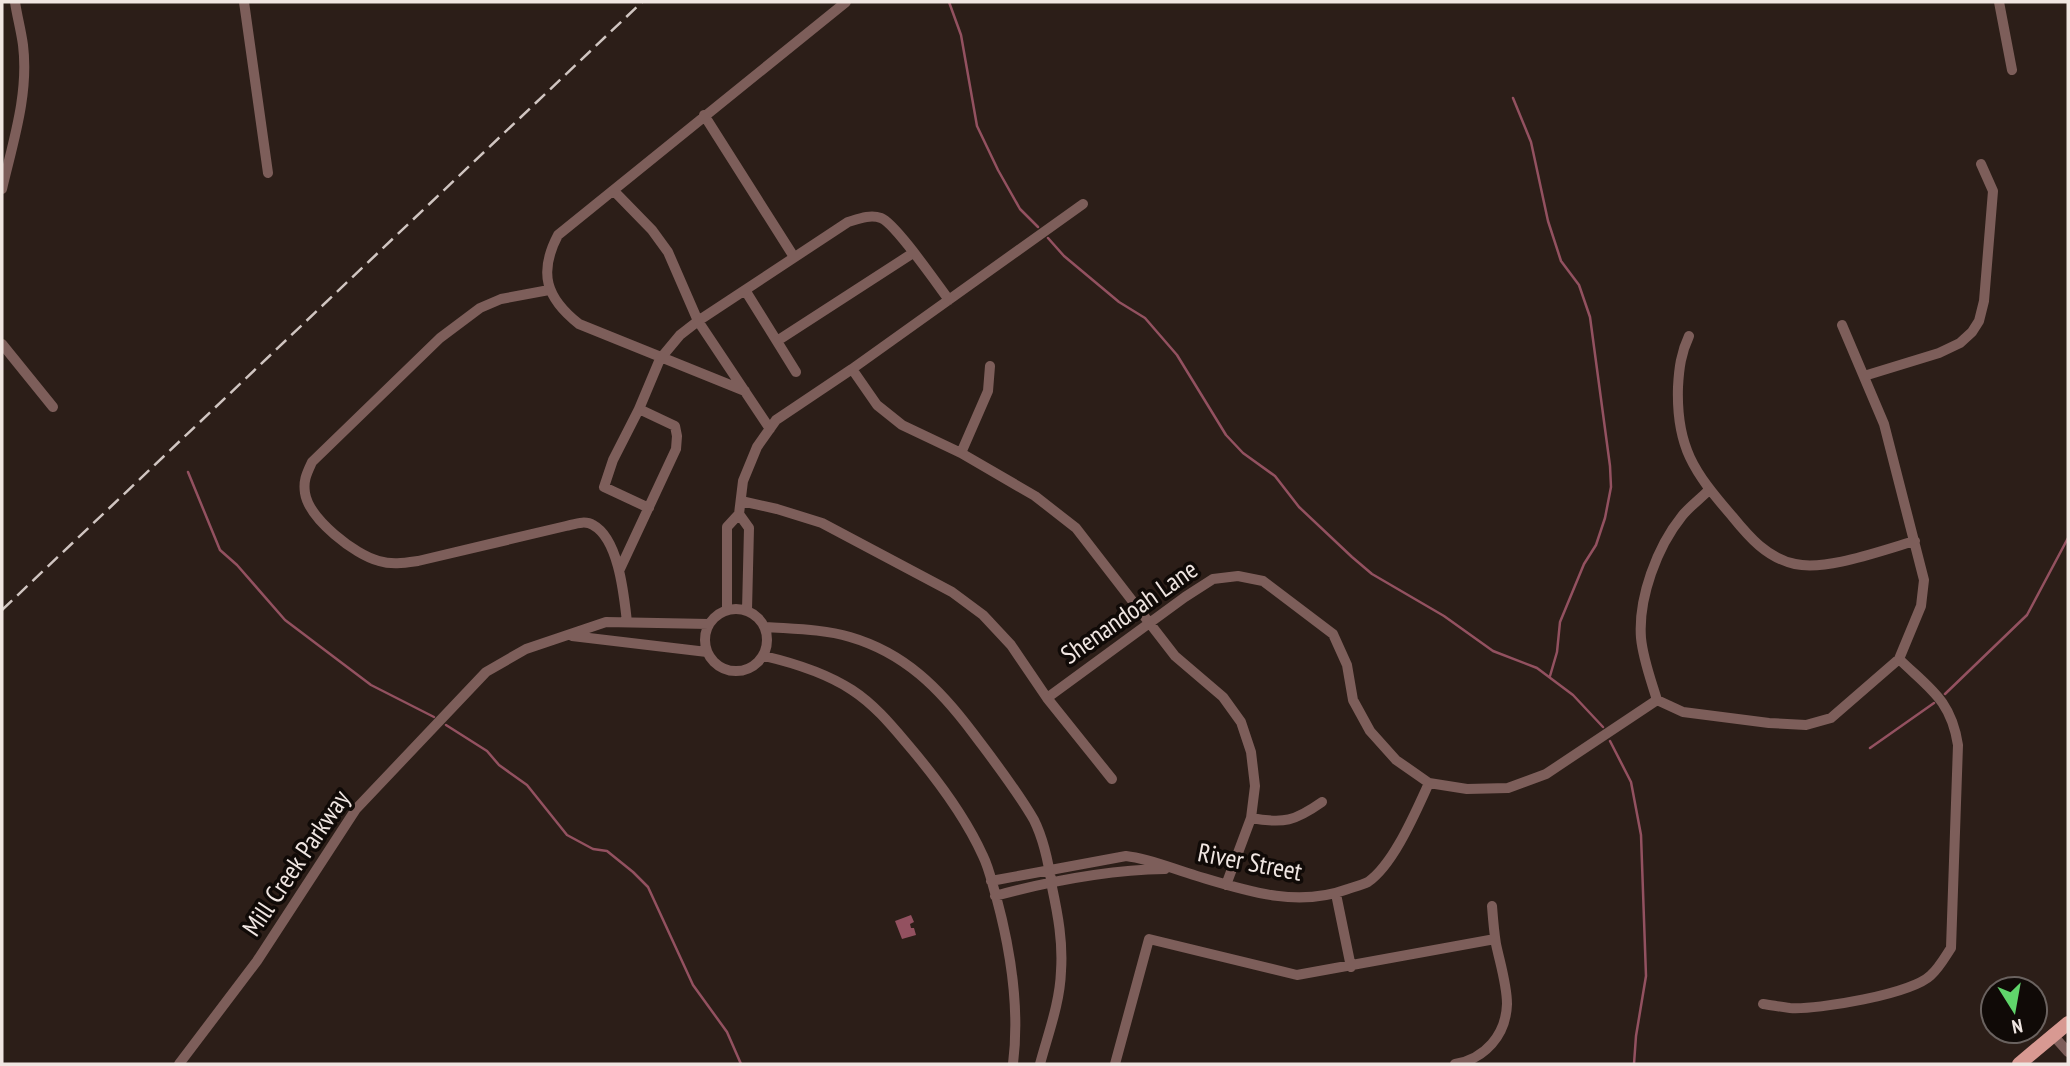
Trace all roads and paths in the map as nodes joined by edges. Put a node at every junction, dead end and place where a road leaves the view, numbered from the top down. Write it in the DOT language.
graph roads {
  1 [pos="15,2"];
  2 [pos="244,2"];
  3 [pos="846,2"];
  4 [pos="1999,2"];
  5 [pos="2012,70"];
  6 [pos="704,115"];
  7 [pos="1981,164"];
  8 [pos="268,173"];
  9 [pos="2,190"];
  10 [pos="614,191"];
  11 [pos="1083,204"];
  12 [pos="913,253"];
  13 [pos="794,257"];
  14 [pos="549,290"];
  15 [pos="745,290"];
  16 [pos="949,300"];
  17 [pos="698,321"];
  18 [pos="1842,325"];
  19 [pos="1689,336"];
  20 [pos="777,341"];
  21 [pos="2,344"];
  22 [pos="660,359"];
  23 [pos="990,366"];
  24 [pos="852,369"];
  25 [pos="796,372"];
  26 [pos="1864,376"];
  27 [pos="745,391"];
  28 [pos="53,407"];
  29 [pos="639,410"];
  30 [pos="770,429"];
  31 [pos="961,453"];
  32 [pos="1709,490"];
  33 [pos="741,501"];
  34 [pos="649,508"];
  35 [pos="739,514"];
  36 [pos="1915,541"];
  37 [pos="620,569"];
  38 [pos="727,610"];
  39 [pos="747,610"];
  40 [pos="627,622"];
  41 [pos="1150,623"];
  42 [pos="709,624"];
  43 [pos="766,627"];
  44 [pos="569,636"];
  45 [pos="708,652"];
  46 [pos="764,656"];
  47 [pos="1899,659"];
  48 [pos="1048,698"];
  49 [pos="1657,700"];
  50 [pos="1112,779"];
  51 [pos="1429,783"];
  52 [pos="1322,802"];
  53 [pos="1251,818"];
  54 [pos="1049,869"];
  55 [pos="1171,869"];
  56 [pos="992,881"];
  57 [pos="1052,882"];
  58 [pos="1226,885"];
  59 [pos="1336,894"];
  60 [pos="995,895"];
  61 [pos="1492,906"];
  62 [pos="1495,939"];
  63 [pos="1351,967"];
  64 [pos="1763,1004"];
  65 [pos="2068,1023"];
  66 [pos="2052,1034"];
  67 [pos="2068,1052"];
  68 [pos="178,1064"];
  69 [pos="1013,1064"];
  70 [pos="1040,1064"];
  71 [pos="1115,1064"];
  72 [pos="1455,1064"];
  73 [pos="2018,1064"];
  1 -- 9 [label="street"];
  2 -- 8 [label="street"];
  3 -- 6 [label="street"];
  4 -- 5 [label="street"];
  6 -- 10 [label="street"];
  6 -- 13 [label="street"];
  7 -- 26 [label="street"];
  10 -- 14 [label="street"];
  10 -- 17 [label="street"];
  11 -- 16 [label="street"];
  12 -- 13 [label="street"];
  12 -- 16 [label="street"];
  12 -- 20 [label="street"];
  13 -- 15 [label="street"];
  14 -- 22 [label="street"];
  14 -- 37 [label="street"];
  15 -- 17 [label="street"];
  15 -- 20 [label="street"];
  16 -- 24 [label="street"];
  17 -- 22 [label="street"];
  17 -- 27 [label="street"];
  18 -- 26 [label="street"];
  19 -- 32 [label="street"];
  20 -- 25 [label="street"];
  21 -- 28 [label="street"];
  22 -- 27 [label="street"];
  22 -- 29 [label="street"];
  23 -- 31 [label="street"];
  24 -- 30 [label="street"];
  24 -- 31 [label="street"];
  26 -- 36 [label="street"];
  27 -- 30 [label="street"];
  29 -- 34 [label="street"];
  29 -- 34 [label="street"];
  30 -- 33 [label="street"];
  31 -- 41 [label="street"];
  32 -- 36 [label="street"];
  32 -- 49 [label="street"];
  33 -- 35 [label="street"];
  33 -- 48 [label="street"];
  34 -- 37 [label="street"];
  35 -- 38 [label="street"];
  35 -- 39 [label="street"];
  36 -- 47 [label="street"];
  37 -- 40 [label="street"];
  38 -- 39 [label="street"];
  38 -- 42 [label="street"];
  39 -- 43 [label="street"];
  40 -- 42 [label="street, Mill Creek Parkway"];
  40 -- 44 [label="street, Mill Creek Parkway"];
  41 -- 48 [label="street, Shenandoah Lane"];
  41 -- 51 [label="street, Shenandoah Lane"];
  41 -- 53 [label="street"];
  42 -- 45 [label="street"];
  43 -- 46 [label="street"];
  43 -- 54 [label="street"];
  44 -- 45 [label="street"];
  44 -- 68 [label="street, Mill Creek Parkway"];
  45 -- 46 [label="street"];
  46 -- 56 [label="street"];
  47 -- 49 [label="street"];
  47 -- 64 [label="street"];
  48 -- 50 [label="street"];
  49 -- 51 [label="street"];
  51 -- 59 [label="street, River Street"];
  52 -- 53 [label="street"];
  53 -- 58 [label="street"];
  54 -- 55 [label="street, River Street"];
  54 -- 56 [label="street, River Street"];
  54 -- 57 [label="street"];
  55 -- 57 [label="street, River Street"];
  55 -- 58 [label="street, River Street"];
  56 -- 60 [label="street"];
  57 -- 60 [label="street, River Street"];
  57 -- 70 [label="street"];
  58 -- 59 [label="street, River Street"];
  59 -- 63 [label="street"];
  60 -- 69 [label="street"];
  61 -- 62 [label="street"];
  62 -- 63 [label="street"];
  62 -- 72 [label="street"];
  63 -- 71 [label="street"];
  65 -- 66 [label="main road"];
  66 -- 67 [label="street"];
  66 -- 73 [label="main road"];
}
